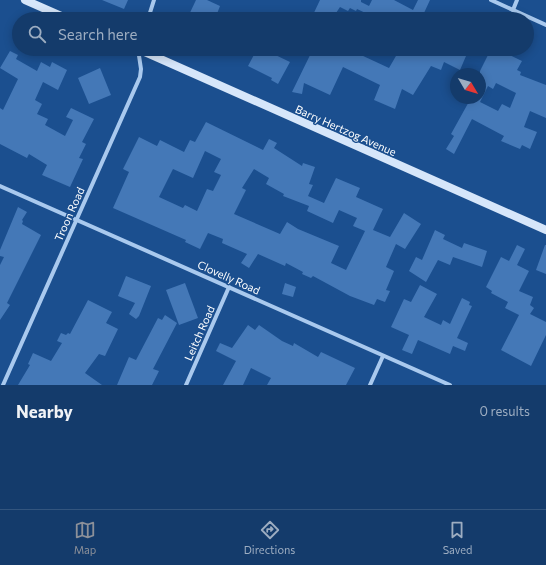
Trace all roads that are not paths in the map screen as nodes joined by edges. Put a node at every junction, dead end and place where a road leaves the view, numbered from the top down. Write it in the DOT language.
graph roads {
  1 [pos="25,0"];
  2 [pos="154,0"];
  3 [pos="491,0"];
  4 [pos="517,0"];
  5 [pos="514,10"];
  6 [pos="52,12"];
  7 [pos="150,12"];
  8 [pos="518,12"];
  9 [pos="534,19"];
  10 [pos="546,25"];
  11 [pos="139,56"];
  12 [pos="154,56"];
  13 [pos="0,186"];
  14 [pos="77,220"];
  15 [pos="546,230"];
  16 [pos="229,288"];
  17 [pos="383,356"];
  18 [pos="4,385"];
  19 [pos="186,385"];
  20 [pos="370,385"];
  21 [pos="450,385"];
  1 -- 6 [label="main road"];
  2 -- 7 [label="street"];
  3 -- 5 [label="street"];
  4 -- 5 [label="street"];
  5 -- 8 [label="street"];
  9 -- 10 [label="street"];
  11 -- 14 [label="street, Troon Road"];
  12 -- 15 [label="main road, Barry Hertzog Avenue"];
  13 -- 14 [label="street, Clovelly Road"];
  14 -- 16 [label="street, Clovelly Road"];
  14 -- 18 [label="street, Troon Road"];
  16 -- 17 [label="street, Clovelly Road"];
  16 -- 19 [label="street, Leitch Road"];
  17 -- 20 [label="street"];
  17 -- 21 [label="street, Clovelly Road"];
}
